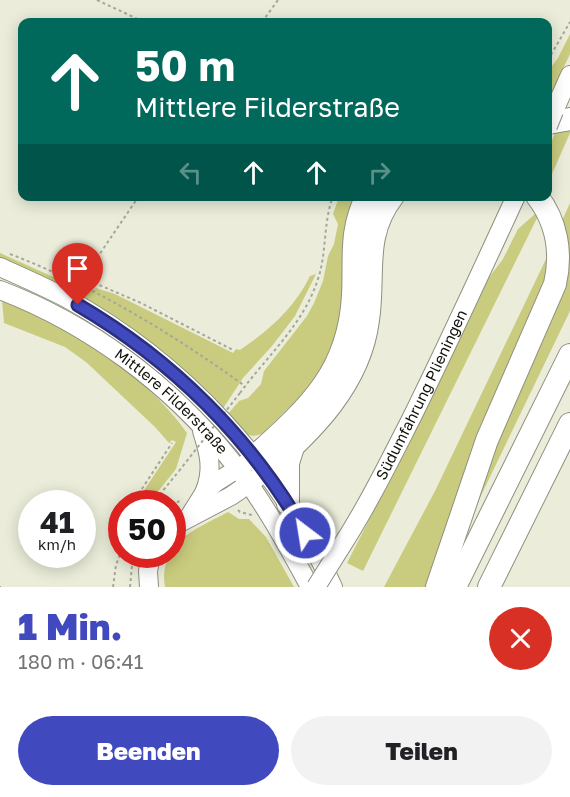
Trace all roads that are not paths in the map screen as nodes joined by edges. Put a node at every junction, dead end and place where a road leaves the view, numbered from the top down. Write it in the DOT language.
graph roads {
  1 [pos="570,75"];
  2 [pos="555,120"];
  3 [pos="365,201"];
  4 [pos="390,201"];
  5 [pos="514,201"];
  6 [pos="540,201"];
  7 [pos="4,260"];
  8 [pos="0,290"];
  9 [pos="570,355"];
  10 [pos="570,424"];
  11 [pos="201,426"];
  12 [pos="294,444"];
  13 [pos="251,471"];
  14 [pos="204,493"];
  15 [pos="288,504"];
  16 [pos="189,517"];
  17 [pos="186,519"];
  18 [pos="149,568"];
  19 [pos="149,587"];
  20 [pos="310,587"];
  21 [pos="316,587"];
  22 [pos="333,587"];
  23 [pos="437,587"];
  24 [pos="455,587"];
  25 [pos="489,587"];
  1 -- 2 [label="main road"];
  3 -- 13 [label="highway"];
  4 -- 12 [label="highway"];
  5 -- 21 [label="main road, Südumfahrung Plieningen, bridge"];
  6 -- 23 [label="highway"];
  7 -- 13 [label="main road, Mittlere Filderstraße"];
  8 -- 11 [label="main road, Mittlere Filderstraße"];
  9 -- 24 [label="highway"];
  10 -- 25 [label="highway"];
  11 -- 13 [label="main road, Mittlere Filderstraße"];
  11 -- 14 [label="main road"];
  12 -- 13 [label="highway"];
  12 -- 15 [label="highway"];
  13 -- 14 [label="main road"];
  13 -- 15 [label="main road"];
  13 -- 16 [label="main road"];
  13 -- 20 [label="main road"];
  14 -- 16 [label="main road"];
  15 -- 22 [label="main road"];
  16 -- 17 [label="main road"];
  18 -- 19 [label="main road"];
}
